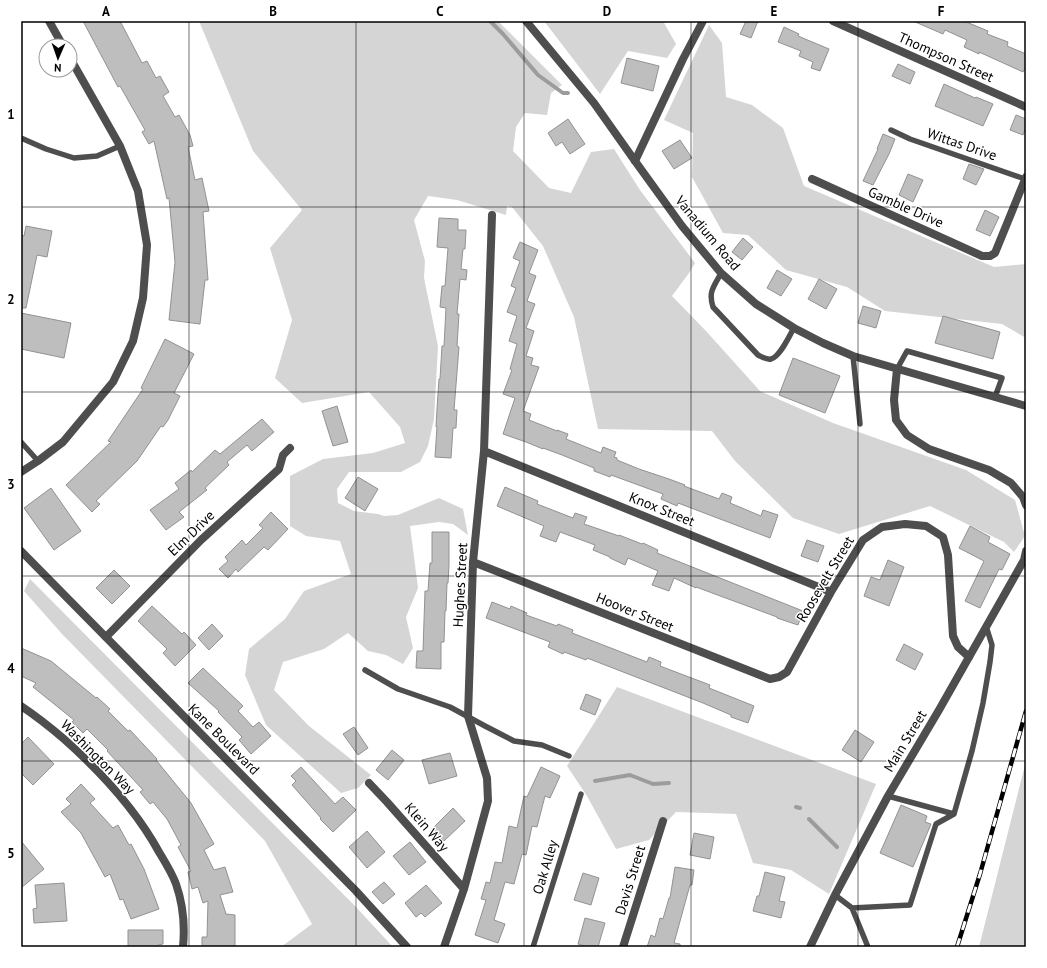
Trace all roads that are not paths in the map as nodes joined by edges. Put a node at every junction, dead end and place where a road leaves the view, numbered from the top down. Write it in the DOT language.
graph roads {
  1 [pos="49,21"];
  2 [pos="526,21"];
  3 [pos="703,21"];
  4 [pos="833,21"];
  5 [pos="59,38"];
  6 [pos="78,72"];
  7 [pos="1026,107"];
  8 [pos="891,130"];
  9 [pos="21,138"];
  10 [pos="120,146"];
  11 [pos="634,161"];
  12 [pos="1026,178"];
  13 [pos="812,179"];
  14 [pos="492,215"];
  15 [pos="721,273"];
  16 [pos="794,328"];
  17 [pos="853,356"];
  18 [pos="897,369"];
  19 [pos="995,397"];
  20 [pos="1026,406"];
  21 [pos="860,424"];
  22 [pos="21,442"];
  23 [pos="290,448"];
  24 [pos="484,451"];
  25 [pos="38,461"];
  26 [pos="21,472"];
  27 [pos="1026,505"];
  28 [pos="21,551"];
  29 [pos="1026,551"];
  30 [pos="473,562"];
  31 [pos="831,592"];
  32 [pos="986,626"];
  33 [pos="106,637"];
  34 [pos="969,656"];
  35 [pos="365,670"];
  36 [pos="787,672"];
  37 [pos="21,706"];
  38 [pos="468,716"];
  39 [pos="569,756"];
  40 [pos="369,783"];
  41 [pos="581,794"];
  42 [pos="888,796"];
  43 [pos="954,814"];
  44 [pos="662,821"];
  45 [pos="464,889"];
  46 [pos="835,895"];
  47 [pos="852,908"];
  48 [pos="183,947"];
  49 [pos="407,947"];
  50 [pos="444,947"];
  51 [pos="533,947"];
  52 [pos="623,947"];
  53 [pos="810,947"];
  54 [pos="868,947"];
  1 -- 5 [label="street"];
  2 -- 11 [label="street, Vanadium Road"];
  3 -- 11 [label="street"];
  4 -- 7 [label="street, Thompson Street"];
  6 -- 10 [label="street"];
  8 -- 12 [label="lane, Wittas Drive"];
  9 -- 10 [label="lane"];
  10 -- 25 [label="street"];
  11 -- 15 [label="street, Vanadium Road"];
  12 -- 13 [label="street, Gamble Drive"];
  14 -- 24 [label="street, Hughes Street"];
  15 -- 16 [label="street, Vanadium Road"];
  15 -- 16 [label="lane"];
  16 -- 17 [label="street, Vanadium Road"];
  17 -- 18 [label="street, Vanadium Road"];
  17 -- 21 [label="lane"];
  18 -- 19 [label="street, Vanadium Road"];
  18 -- 19 [label="lane"];
  18 -- 27 [label="street"];
  19 -- 20 [label="street, Vanadium Road"];
  22 -- 25 [label="lane"];
  23 -- 33 [label="street, Elm Drive"];
  24 -- 30 [label="street, Hughes Street"];
  24 -- 31 [label="street, Knox Street"];
  25 -- 26 [label="street"];
  28 -- 33 [label="street, Kane Boulevard"];
  29 -- 32 [label="street, Main Street"];
  30 -- 36 [label="street, Hoover Street"];
  30 -- 38 [label="street, Hughes Street"];
  31 -- 34 [label="street, Roosevelt Street"];
  31 -- 36 [label="street, Roosevelt Street"];
  32 -- 34 [label="street, Main Street"];
  32 -- 43 [label="lane"];
  33 -- 49 [label="street, Kane Boulevard"];
  34 -- 42 [label="street, Main Street"];
  35 -- 38 [label="lane"];
  37 -- 48 [label="street, Washington Way"];
  38 -- 39 [label="lane"];
  38 -- 45 [label="street, Hughes Street"];
  40 -- 45 [label="street, Klein Way"];
  41 -- 51 [label="lane, Oak Alley"];
  42 -- 43 [label="lane"];
  42 -- 46 [label="street, Main Street"];
  43 -- 47 [label="lane"];
  44 -- 52 [label="street, Davis Street"];
  45 -- 50 [label="street, Hughes Street"];
  46 -- 47 [label="lane"];
  46 -- 53 [label="street, Main Street"];
  47 -- 54 [label="lane"];
}
